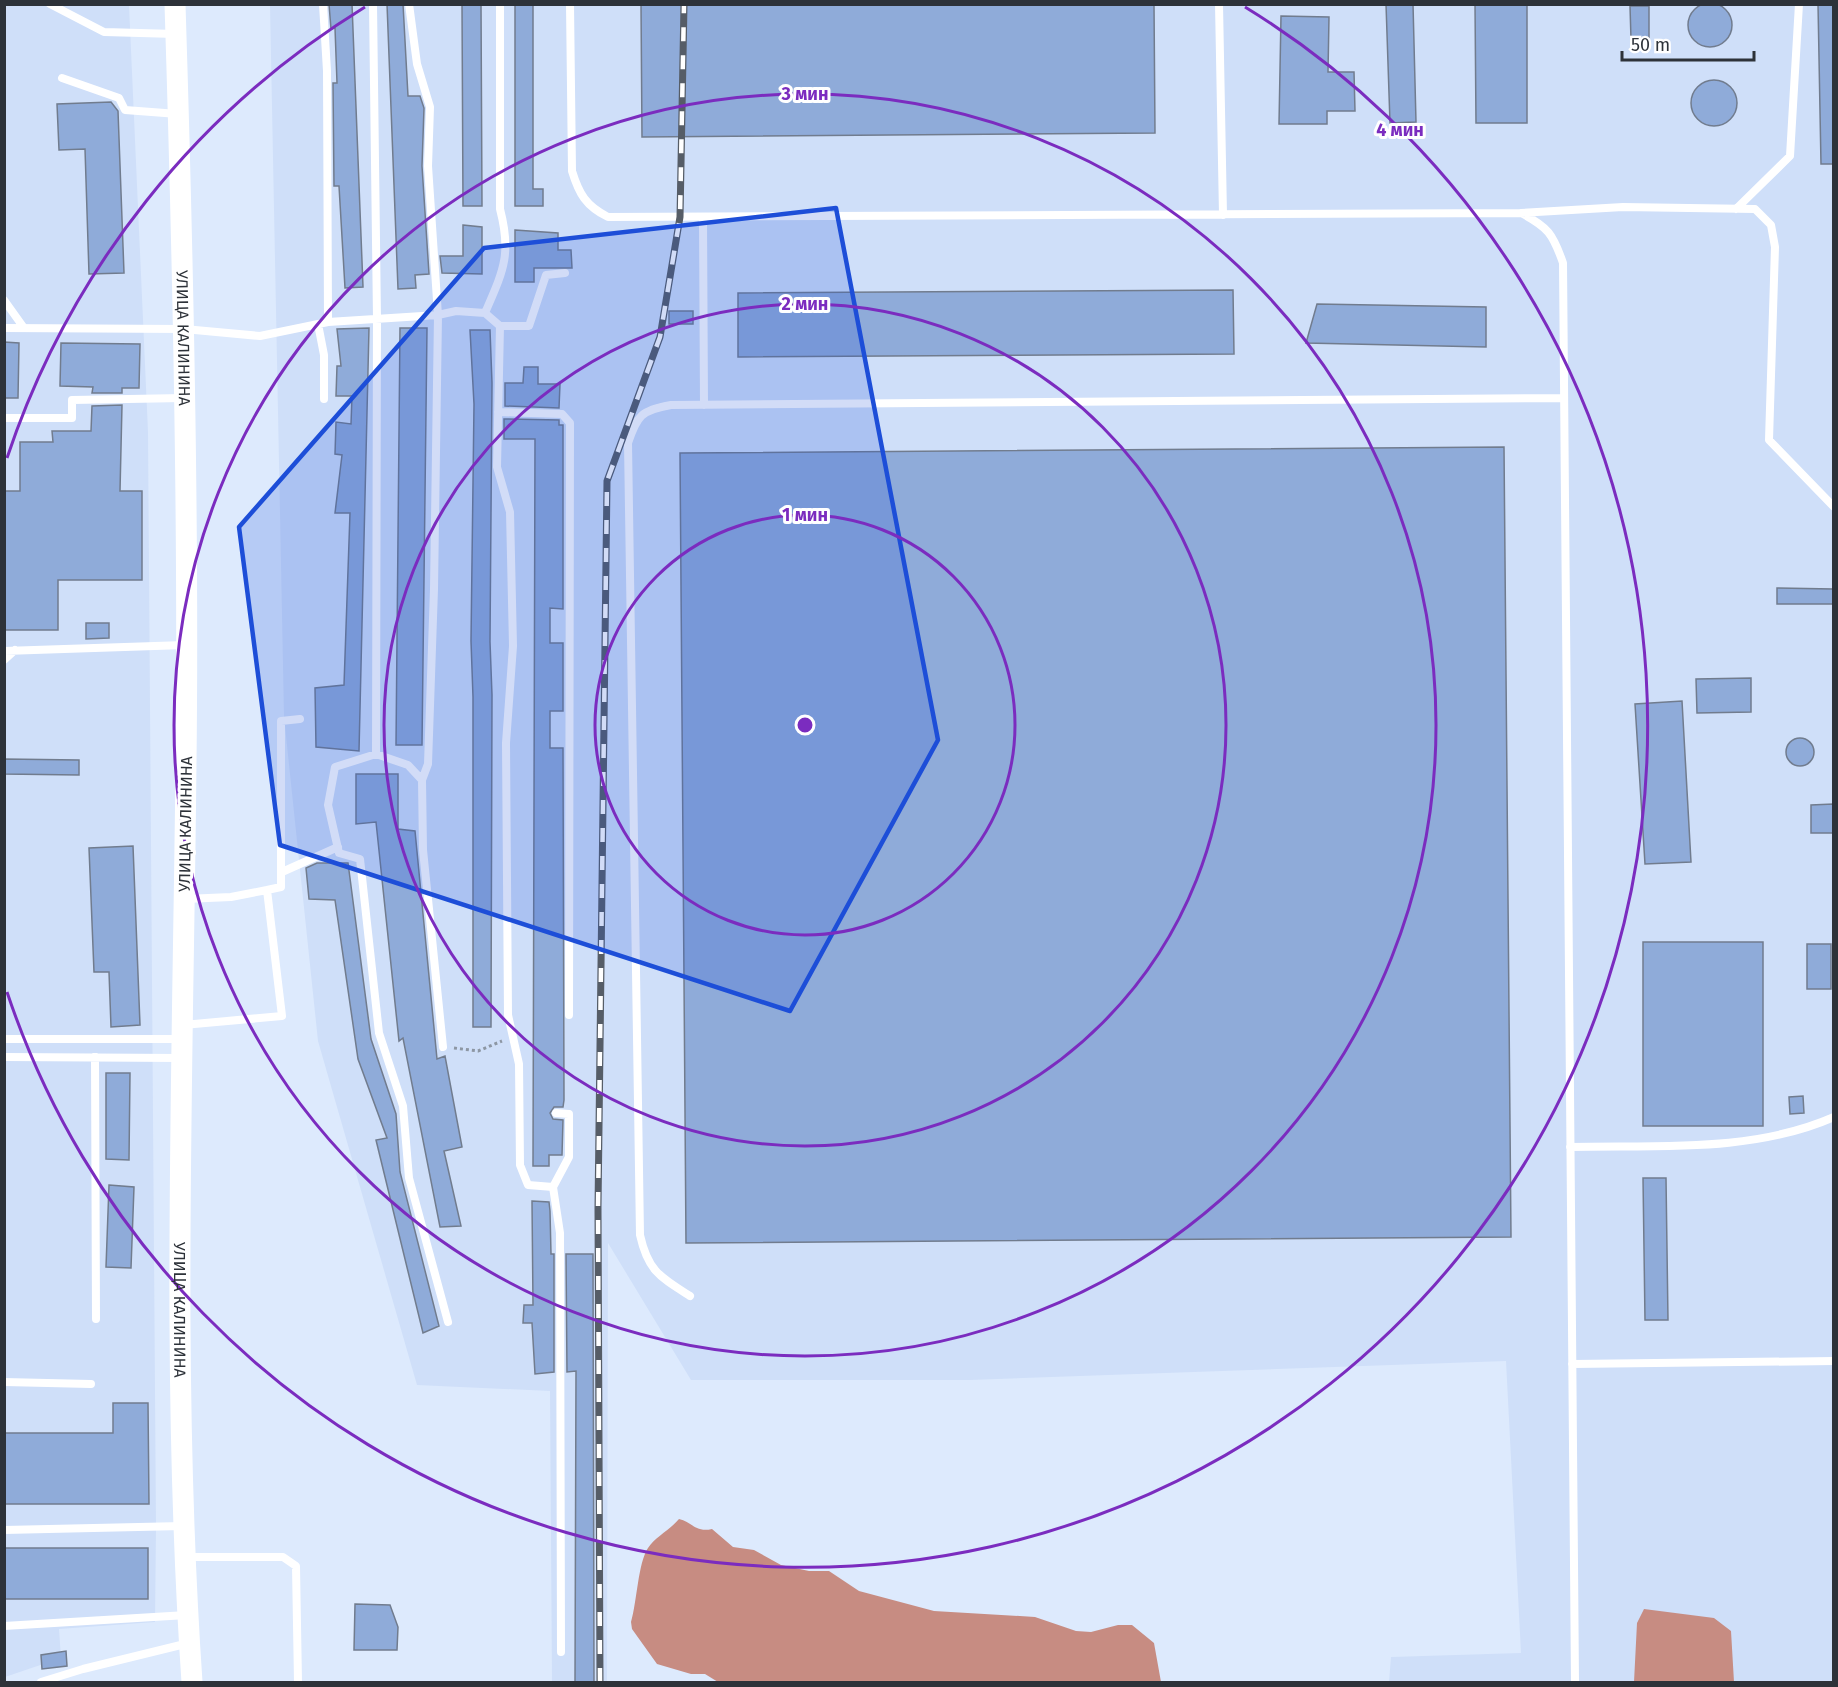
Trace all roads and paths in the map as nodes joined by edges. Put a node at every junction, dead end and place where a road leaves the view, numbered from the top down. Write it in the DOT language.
graph roads {
  1 [pos="50,4"];
  2 [pos="175,4"];
  3 [pos="323,4"];
  4 [pos="373,4"];
  5 [pos="409,4"];
  6 [pos="500,4"];
  7 [pos="570,4"];
  8 [pos="1219,4"];
  9 [pos="1799,4"];
  10 [pos="176,34"];
  11 [pos="62,78"];
  12 [pos="179,114"];
  13 [pos="1736,209"];
  14 [pos="1521,213"];
  15 [pos="1223,215"];
  16 [pos="703,217"];
  17 [pos="565,273"];
  18 [pos="4,300"];
  19 [pos="485,313"];
  20 [pos="438,315"];
  21 [pos="377,318"];
  22 [pos="328,322"];
  23 [pos="318,324"];
  24 [pos="501,326"];
  25 [pos="4,328"];
  26 [pos="24,328"];
  27 [pos="184,329"];
  28 [pos="184,398"];
  29 [pos="1564,398"];
  30 [pos="324,399"];
  31 [pos="704,405"];
  32 [pos="498,412"];
  33 [pos="4,418"];
  34 [pos="1833,507"];
  35 [pos="186,645"];
  36 [pos="4,651"];
  37 [pos="15,651"];
  38 [pos="4,660"];
  39 [pos="300,718"];
  40 [pos="376,754"];
  41 [pos="422,780"];
  42 [pos="338,846"];
  43 [pos="282,872"];
  44 [pos="267,890"];
  45 [pos="184,899"];
  46 [pos="569,1015"];
  47 [pos="512,1036"];
  48 [pos="4,1039"];
  49 [pos="182,1040"];
  50 [pos="443,1047"];
  51 [pos="4,1057"];
  52 [pos="96,1057"];
  53 [pos="556,1113"];
  54 [pos="1833,1117"];
  55 [pos="1570,1147"];
  56 [pos="553,1187"];
  57 [pos="690,1296"];
  58 [pos="96,1319"];
  59 [pos="448,1322"];
  60 [pos="1833,1361"];
  61 [pos="1572,1364"];
  62 [pos="4,1383"];
  63 [pos="92,1384"];
  64 [pos="183,1526"];
  65 [pos="4,1530"];
  66 [pos="185,1557"];
  67 [pos="188,1615"];
  68 [pos="4,1626"];
  69 [pos="190,1643"];
  70 [pos="561,1652"];
  71 [pos="41,1683"];
  72 [pos="192,1683"];
  73 [pos="298,1683"];
  74 [pos="1575,1683"];
  1 -- 10 [label="lane"];
  2 -- 10 [label="street, УЛИЦА КАЛИНИНА"];
  3 -- 22 [label="lane"];
  4 -- 21 [label="lane"];
  5 -- 20 [label="lane"];
  6 -- 19 [label="lane"];
  7 -- 16 [label="lane"];
  8 -- 15 [label="lane"];
  9 -- 13 [label="lane"];
  10 -- 12 [label="street, УЛИЦА КАЛИНИНА"];
  11 -- 12 [label="lane"];
  12 -- 27 [label="street, УЛИЦА КАЛИНИНА"];
  13 -- 14 [label="lane"];
  13 -- 34 [label="lane"];
  14 -- 15 [label="lane"];
  14 -- 29 [label="lane"];
  15 -- 16 [label="lane"];
  16 -- 31 [label="lane"];
  17 -- 24 [label="lane"];
  18 -- 26 [label="lane"];
  19 -- 20 [label="lane"];
  19 -- 24 [label="lane"];
  20 -- 21 [label="lane"];
  20 -- 41 [label="lane"];
  21 -- 22 [label="lane"];
  21 -- 40 [label="lane"];
  22 -- 23 [label="lane"];
  23 -- 27 [label="lane"];
  23 -- 30 [label="lane"];
  24 -- 32 [label="lane"];
  25 -- 26 [label="lane"];
  26 -- 27 [label="lane"];
  27 -- 28 [label="street, УЛИЦА КАЛИНИНА"];
  28 -- 33 [label="lane"];
  28 -- 35 [label="street, УЛИЦА КАЛИНИНА"];
  29 -- 31 [label="lane"];
  29 -- 55 [label="lane"];
  31 -- 57 [label="lane"];
  32 -- 46 [label="lane"];
  32 -- 47 [label="lane"];
  35 -- 37 [label="lane"];
  35 -- 45 [label="street, УЛИЦА КАЛИНИНА"];
  36 -- 37 [label="lane"];
  37 -- 38 [label="lane"];
  39 -- 43 [label="lane"];
  40 -- 41 [label="lane"];
  40 -- 42 [label="lane"];
  41 -- 50 [label="lane"];
  42 -- 43 [label="lane"];
  42 -- 59 [label="lane"];
  43 -- 44 [label="lane"];
  44 -- 45 [label="lane"];
  44 -- 49 [label="lane"];
  45 -- 49 [label="street, УЛИЦА КАЛИНИНА"];
  47 -- 50 [label="path"];
  47 -- 56 [label="lane"];
  48 -- 49 [label="lane"];
  49 -- 52 [label="lane"];
  49 -- 64 [label="street, УЛИЦА КАЛИНИНА"];
  51 -- 52 [label="lane"];
  52 -- 58 [label="lane"];
  53 -- 56 [label="lane"];
  54 -- 55 [label="lane"];
  55 -- 61 [label="lane"];
  56 -- 70 [label="lane"];
  60 -- 61 [label="lane"];
  61 -- 74 [label="lane"];
  62 -- 63 [label="lane"];
  64 -- 65 [label="lane"];
  64 -- 66 [label="street, УЛИЦА КАЛИНИНА"];
  66 -- 67 [label="street, УЛИЦА КАЛИНИНА"];
  66 -- 73 [label="lane"];
  67 -- 68 [label="lane"];
  67 -- 69 [label="street, УЛИЦА КАЛИНИНА"];
  69 -- 71 [label="lane"];
  69 -- 72 [label="street, УЛИЦА КАЛИНИНА"];
}
